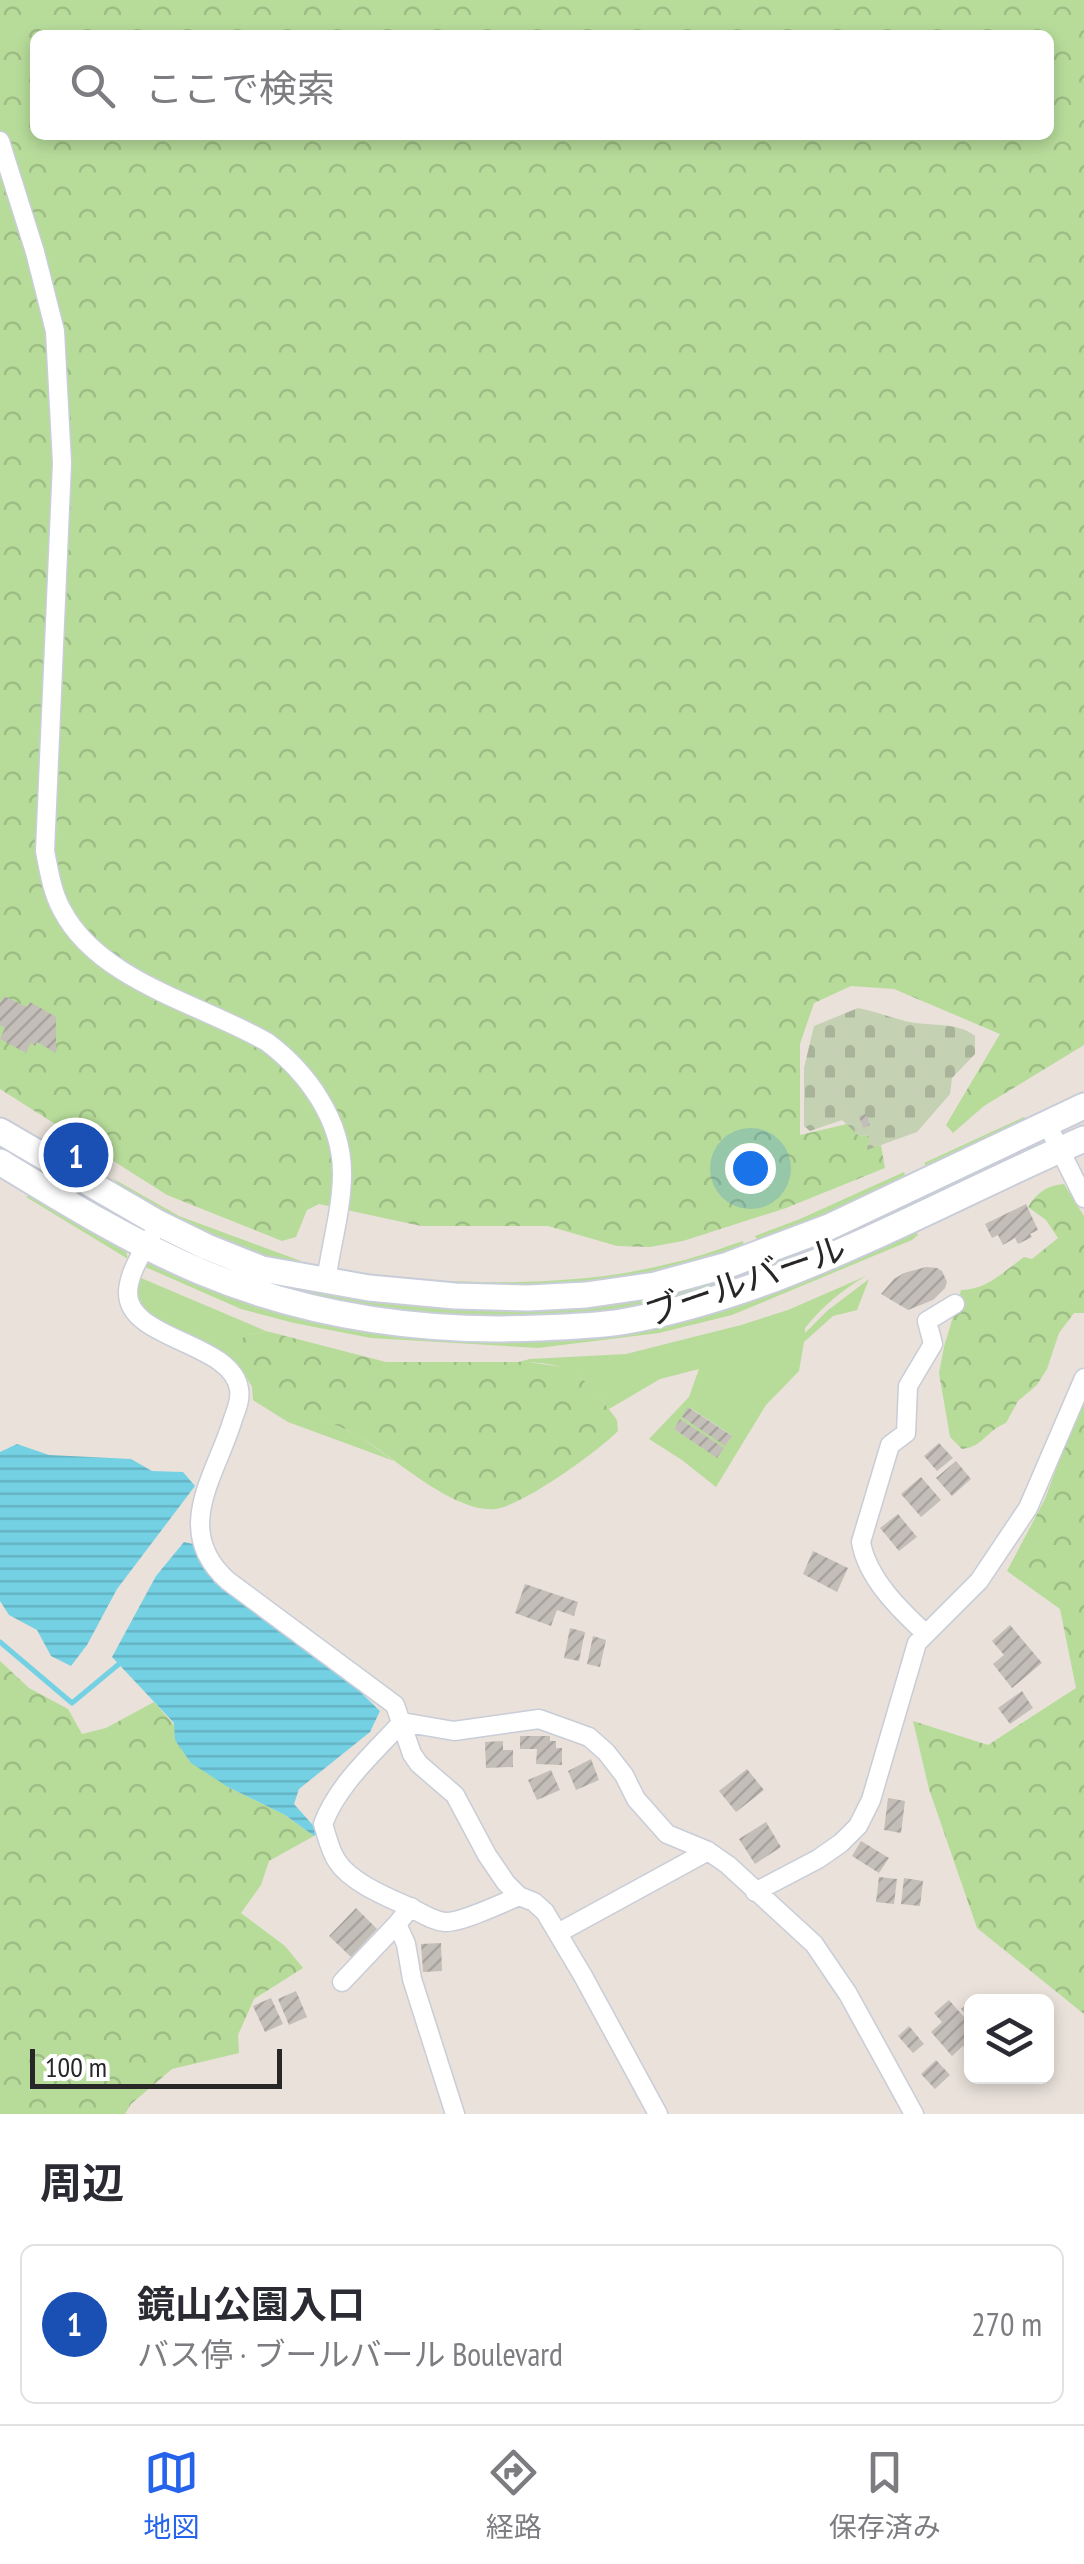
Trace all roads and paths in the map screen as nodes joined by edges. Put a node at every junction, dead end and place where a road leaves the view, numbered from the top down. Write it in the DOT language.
graph roads {
  1 [pos="0,140"];
  2 [pos="1084,1106"];
  3 [pos="1047,1124"];
  4 [pos="0,1131"];
  5 [pos="1084,1139"];
  6 [pos="1059,1150"];
  7 [pos="0,1162"];
  8 [pos="1084,1198"];
  9 [pos="158,1223"];
  10 [pos="145,1247"];
  11 [pos="326,1280"];
  12 [pos="955,1304"];
  13 [pos="1084,1378"];
  14 [pos="926,1634"];
  15 [pos="402,1722"];
  16 [pos="708,1851"];
  17 [pos="755,1892"];
  18 [pos="518,1896"];
  19 [pos="411,1907"];
  20 [pos="397,1924"];
  21 [pos="558,1934"];
  22 [pos="342,1982"];
  23 [pos="455,2114"];
  24 [pos="658,2114"];
  25 [pos="914,2114"];
  1 -- 11 [label="street"];
  2 -- 3 [label="street"];
  3 -- 6 [label="street"];
  3 -- 11 [label="street"];
  4 -- 9 [label="street"];
  5 -- 6 [label="street, ブールバール"];
  6 -- 8 [label="street"];
  6 -- 10 [label="street, ブールバール"];
  7 -- 10 [label="street, ブールバール"];
  9 -- 10 [label="street"];
  9 -- 11 [label="street"];
  10 -- 15 [label="street"];
  12 -- 14 [label="street"];
  13 -- 14 [label="street"];
  14 -- 17 [label="street"];
  15 -- 16 [label="street"];
  15 -- 18 [label="street"];
  15 -- 19 [label="street"];
  16 -- 17 [label="street"];
  16 -- 21 [label="street"];
  17 -- 25 [label="street"];
  18 -- 19 [label="street"];
  18 -- 21 [label="street"];
  19 -- 20 [label="street"];
  20 -- 22 [label="street"];
  20 -- 23 [label="street"];
  21 -- 24 [label="street"];
}
